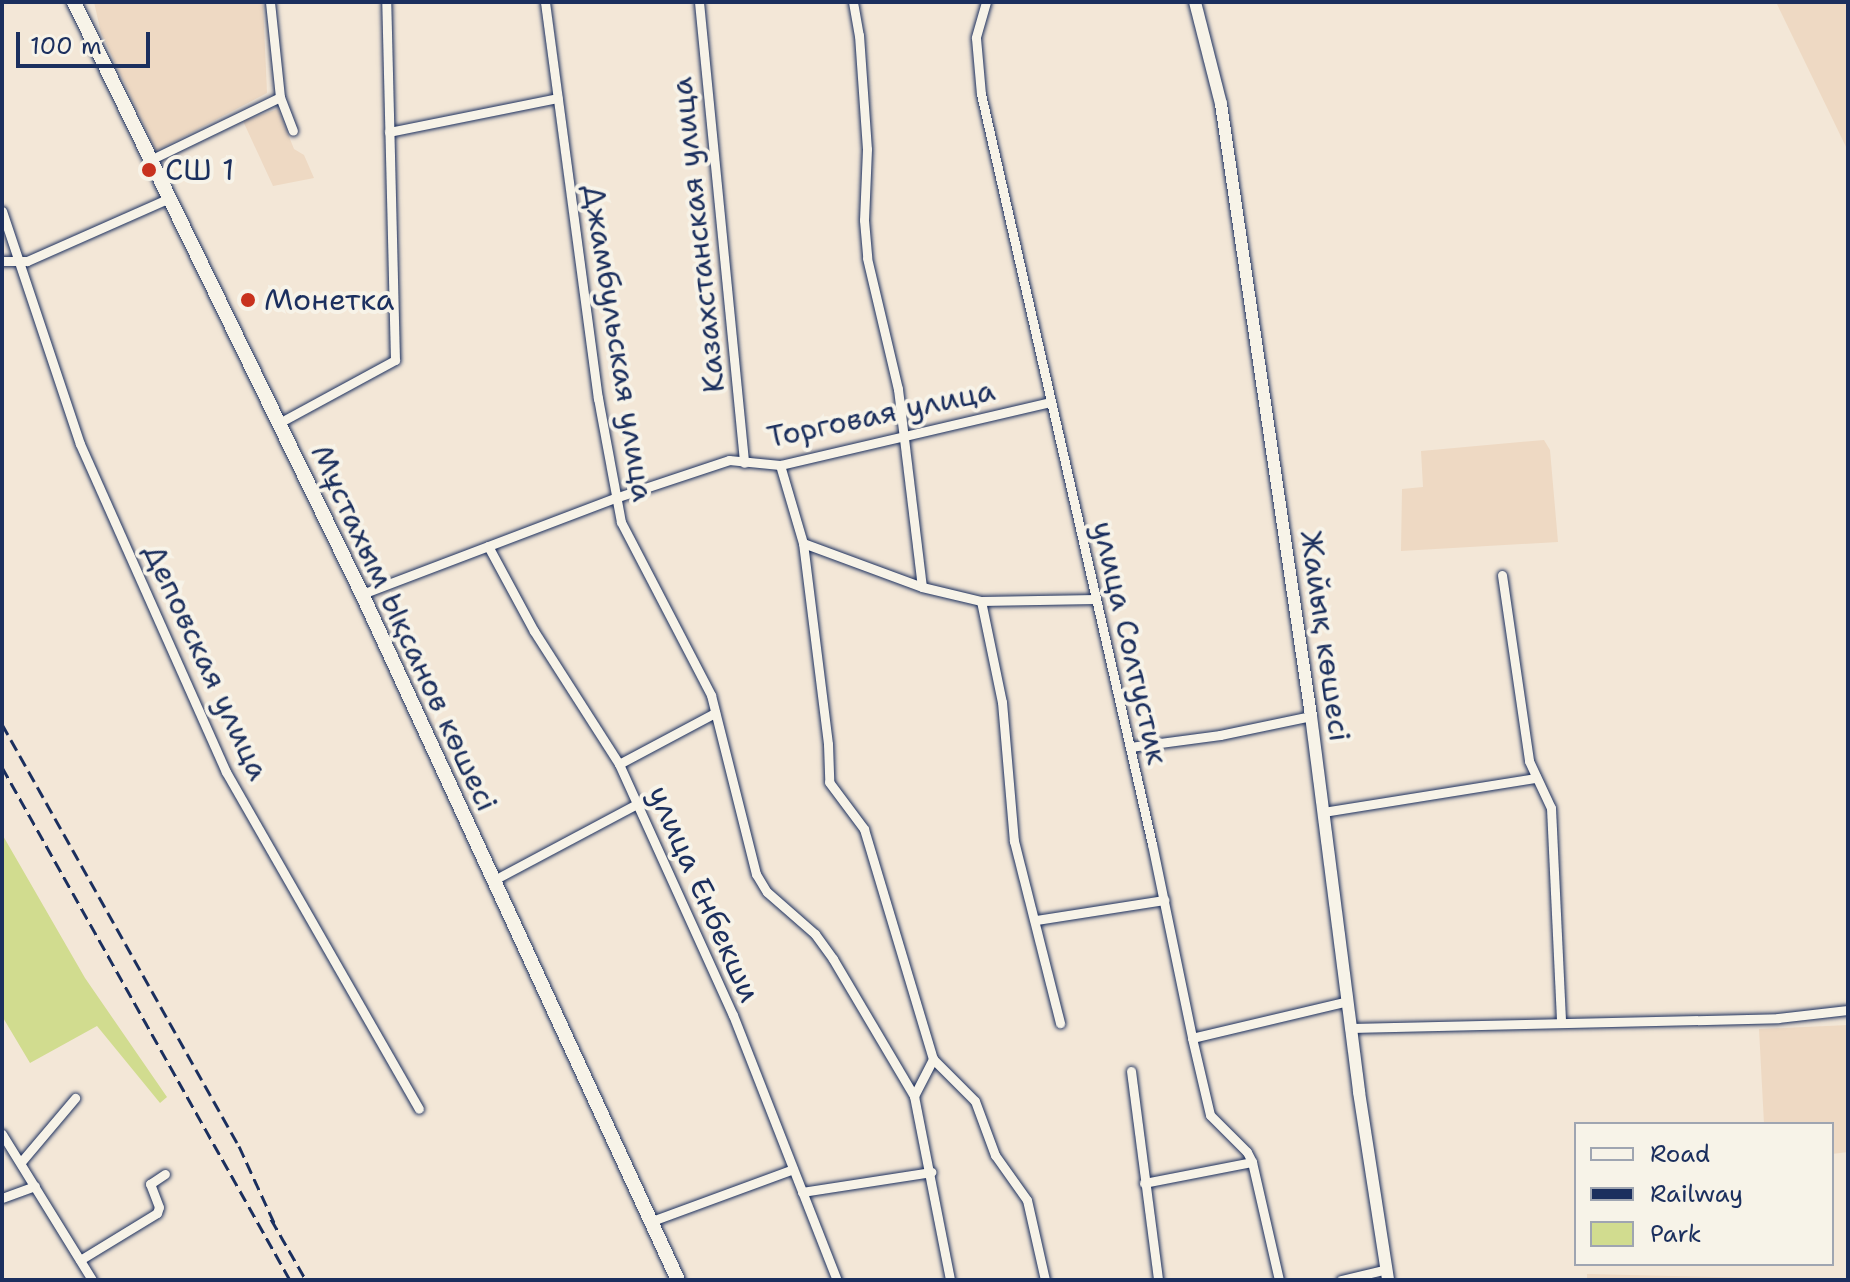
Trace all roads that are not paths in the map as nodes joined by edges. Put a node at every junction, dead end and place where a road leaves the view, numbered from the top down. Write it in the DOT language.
graph roads {
  1 [pos="74,2"];
  2 [pos="270,2"];
  3 [pos="386,2"];
  4 [pos="545,2"];
  5 [pos="699,2"];
  6 [pos="853,2"];
  7 [pos="986,2"];
  8 [pos="1195,2"];
  9 [pos="280,97"];
  10 [pos="558,98"];
  11 [pos="293,131"];
  12 [pos="389,132"];
  13 [pos="152,159"];
  14 [pos="170,198"];
  15 [pos="2,211"];
  16 [pos="2,261"];
  17 [pos="16,261"];
  18 [pos="1050,402"];
  19 [pos="279,423"];
  20 [pos="904,434"];
  21 [pos="744,463"];
  22 [pos="780,465"];
  23 [pos="615,498"];
  24 [pos="803,543"];
  25 [pos="488,546"];
  26 [pos="1502,575"];
  27 [pos="922,587"];
  28 [pos="362,594"];
  29 [pos="1096,599"];
  30 [pos="981,601"];
  31 [pos="715,713"];
  32 [pos="1311,716"];
  33 [pos="1130,747"];
  34 [pos="619,764"];
  35 [pos="1536,778"];
  36 [pos="637,804"];
  37 [pos="1323,812"];
  38 [pos="494,880"];
  39 [pos="1164,900"];
  40 [pos="1036,920"];
  41 [pos="1348,1001"];
  42 [pos="1848,1010"];
  43 [pos="1561,1022"];
  44 [pos="1060,1023"];
  45 [pos="1351,1028"];
  46 [pos="1192,1038"];
  47 [pos="933,1059"];
  48 [pos="1131,1071"];
  49 [pos="914,1096"];
  50 [pos="75,1098"];
  51 [pos="419,1109"];
  52 [pos="2,1134"];
  53 [pos="21,1162"];
  54 [pos="1252,1162"];
  55 [pos="793,1169"];
  56 [pos="931,1172"];
  57 [pos="165,1174"];
  58 [pos="1144,1183"];
  59 [pos="35,1186"];
  60 [pos="802,1192"];
  61 [pos="2,1198"];
  62 [pos="652,1221"];
  63 [pos="80,1260"];
  64 [pos="1388,1275"];
  65 [pos="92,1280"];
  66 [pos="678,1280"];
  67 [pos="837,1280"];
  68 [pos="950,1280"];
  69 [pos="1045,1280"];
  70 [pos="1158,1280"];
  71 [pos="1279,1280"];
  72 [pos="1341,1280"];
  1 -- 13 [label="main road, Мұстахым Ықсанов көшесі"];
  2 -- 9 [label="street"];
  3 -- 12 [label="street"];
  4 -- 10 [label="street, Джамбульская улица"];
  5 -- 21 [label="street, Казахстанская улица"];
  6 -- 20 [label="street"];
  7 -- 18 [label="street, улица Солтустик"];
  8 -- 32 [label="street, Жайық көшесі"];
  9 -- 11 [label="street"];
  9 -- 13 [label="street"];
  10 -- 12 [label="street"];
  10 -- 23 [label="street, Джамбульская улица"];
  12 -- 19 [label="street"];
  13 -- 14 [label="main road, Мұстахым Ықсанов көшесі"];
  14 -- 17 [label="street"];
  14 -- 19 [label="main road, Мұстахым Ықсанов көшесі"];
  15 -- 17 [label="street, Деповская улица"];
  16 -- 17 [label="street"];
  17 -- 51 [label="street, Деповская улица"];
  18 -- 20 [label="street, Торговая улица"];
  18 -- 29 [label="street, улица Солтустик"];
  19 -- 28 [label="main road, Мұстахым Ықсанов көшесі"];
  20 -- 22 [label="street, Торговая улица"];
  20 -- 27 [label="street"];
  21 -- 22 [label="street, Торговая улица"];
  21 -- 23 [label="street, Торговая улица"];
  22 -- 24 [label="street"];
  23 -- 25 [label="street, Торговая улица"];
  23 -- 31 [label="street, Джамбульская улица"];
  24 -- 27 [label="street"];
  24 -- 47 [label="street"];
  25 -- 28 [label="street, Торговая улица"];
  25 -- 34 [label="street, улица Енбекши"];
  26 -- 35 [label="street"];
  27 -- 30 [label="street"];
  28 -- 38 [label="main road, Мұстахым Ықсанов көшесі"];
  29 -- 30 [label="street"];
  29 -- 33 [label="street, улица Солтустик"];
  30 -- 40 [label="street"];
  31 -- 34 [label="street"];
  31 -- 49 [label="street, Джамбульская улица"];
  32 -- 33 [label="street"];
  32 -- 37 [label="street, Жайық көшесі"];
  33 -- 39 [label="street, улица Солтустик"];
  34 -- 36 [label="street, улица Енбекши"];
  35 -- 37 [label="street"];
  35 -- 43 [label="street"];
  36 -- 38 [label="street"];
  36 -- 55 [label="street, улица Енбекши"];
  37 -- 41 [label="street, Жайық көшесі"];
  38 -- 62 [label="main road, Мұстахым Ықсанов көшесі"];
  39 -- 40 [label="street"];
  39 -- 46 [label="street, улица Солтустик"];
  40 -- 44 [label="street"];
  41 -- 45 [label="street, Жайық көшесі"];
  41 -- 46 [label="street"];
  42 -- 43 [label="street"];
  43 -- 45 [label="street"];
  45 -- 64 [label="street, Жайық көшесі"];
  46 -- 54 [label="street, улица Солтустик"];
  47 -- 49 [label="street"];
  47 -- 69 [label="street"];
  48 -- 58 [label="street"];
  49 -- 56 [label="street, Джамбульская улица"];
  50 -- 53 [label="street"];
  52 -- 53 [label="street"];
  53 -- 59 [label="street"];
  54 -- 58 [label="street"];
  54 -- 71 [label="street, улица Солтустик"];
  55 -- 60 [label="street, улица Енбекши"];
  55 -- 62 [label="street"];
  56 -- 60 [label="street"];
  56 -- 68 [label="street, Джамбульская улица"];
  57 -- 63 [label="street"];
  58 -- 70 [label="street"];
  59 -- 61 [label="street"];
  59 -- 63 [label="street"];
  60 -- 67 [label="street, улица Енбекши"];
  62 -- 66 [label="main road, Мұстахым Ықсанов көшесі"];
  63 -- 65 [label="street"];
  64 -- 72 [label="street"];
}
